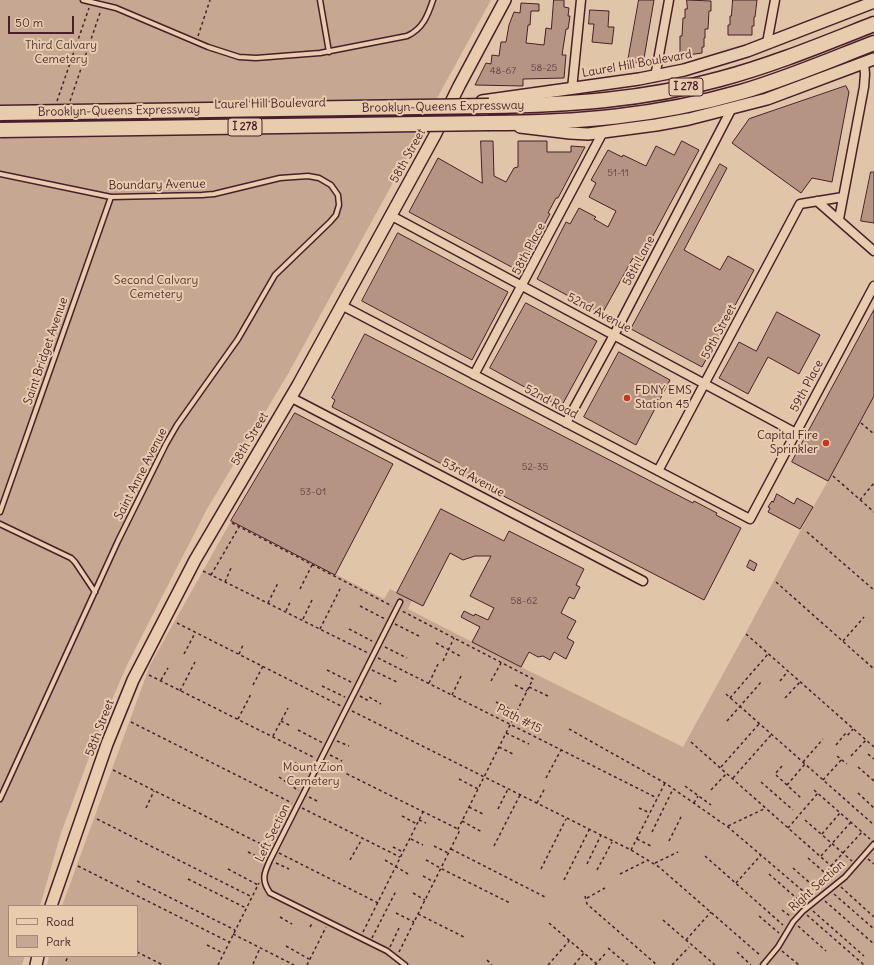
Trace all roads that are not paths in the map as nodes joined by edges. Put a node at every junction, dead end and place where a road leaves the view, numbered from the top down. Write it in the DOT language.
graph roads {
  1 [pos="84,0"];
  2 [pos="320,0"];
  3 [pos="433,0"];
  4 [pos="505,0"];
  5 [pos="581,0"];
  6 [pos="669,0"];
  7 [pos="775,0"];
  8 [pos="874,2"];
  9 [pos="101,3"];
  10 [pos="874,24"];
  11 [pos="874,43"];
  12 [pos="767,44"];
  13 [pos="329,52"];
  14 [pos="871,63"];
  15 [pos="655,77"];
  16 [pos="572,89"];
  17 [pos="732,108"];
  18 [pos="0,113"];
  19 [pos="445,114"];
  20 [pos="0,121"];
  21 [pos="0,130"];
  22 [pos="603,132"];
  23 [pos="0,174"];
  24 [pos="334,188"];
  25 [pos="111,197"];
  26 [pos="843,197"];
  27 [pos="817,201"];
  28 [pos="390,215"];
  29 [pos="838,220"];
  30 [pos="874,251"];
  31 [pos="523,286"];
  32 [pos="874,286"];
  33 [pos="341,305"];
  34 [pos="614,335"];
  35 [pos="474,375"];
  36 [pos="705,384"];
  37 [pos="290,397"];
  38 [pos="566,423"];
  39 [pos="796,433"];
  40 [pos="658,471"];
  41 [pos="0,512"];
  42 [pos="750,519"];
  43 [pos="0,524"];
  44 [pos="643,581"];
  45 [pos="95,592"];
  46 [pos="400,602"];
  47 [pos="0,799"];
  48 [pos="874,843"];
  49 [pos="51,905"];
  50 [pos="404,965"];
  51 [pos="763,965"];
  1 -- 9 [label="lane"];
  2 -- 13 [label="lane"];
  3 -- 13 [label="lane"];
  4 -- 19 [label="main road, 58th Street"];
  5 -- 16 [label="street"];
  6 -- 15 [label="street"];
  7 -- 12 [label="street"];
  8 -- 12 [label="main road, Laurel Hill Boulevard"];
  9 -- 13 [label="lane"];
  10 -- 18 [label="highway, Brooklyn-Queens Expressway / I 278, bridge"];
  11 -- 21 [label="highway, Brooklyn-Queens Expressway / I 278, bridge"];
  12 -- 15 [label="main road, Laurel Hill Boulevard"];
  14 -- 17 [label="main road, Laurel Hill Boulevard"];
  14 -- 26 [label="street"];
  15 -- 16 [label="main road, Laurel Hill Boulevard"];
  16 -- 19 [label="main road, Laurel Hill Boulevard"];
  17 -- 22 [label="main road, Laurel Hill Boulevard"];
  17 -- 34 [label="street, 58th Lane"];
  19 -- 20 [label="main road, Laurel Hill Boulevard"];
  19 -- 22 [label="main road, Laurel Hill Boulevard"];
  19 -- 28 [label="main road, 58th Street"];
  22 -- 31 [label="street, 58th Place"];
  23 -- 25 [label="lane, Boundary Avenue"];
  24 -- 25 [label="lane, Boundary Avenue"];
  24 -- 45 [label="lane, Saint Anne Avenue"];
  25 -- 41 [label="lane, Saint Bridget Avenue"];
  26 -- 27 [label="street"];
  26 -- 29 [label="street"];
  27 -- 29 [label="street"];
  27 -- 36 [label="street, 59th Street"];
  28 -- 31 [label="street, 52nd Avenue"];
  28 -- 33 [label="main road, 58th Street"];
  29 -- 30 [label="street"];
  31 -- 34 [label="street, 52nd Avenue"];
  31 -- 35 [label="street, 58th Place"];
  32 -- 39 [label="street, 59th Place"];
  33 -- 35 [label="street, 52nd Road"];
  33 -- 37 [label="main road, 58th Street"];
  34 -- 36 [label="street, 52nd Avenue"];
  34 -- 38 [label="street, 58th Lane"];
  35 -- 38 [label="street, 52nd Road"];
  36 -- 39 [label="street, 52nd Avenue"];
  36 -- 40 [label="street, 59th Street"];
  37 -- 44 [label="street, 53rd Avenue"];
  37 -- 49 [label="main road, 58th Street"];
  38 -- 40 [label="street, 52nd Road"];
  39 -- 42 [label="street, 59th Place"];
  40 -- 42 [label="street, 52nd Road"];
  43 -- 45 [label="lane"];
  45 -- 47 [label="lane, Saint Anne Avenue"];
  46 -- 50 [label="lane, Left Section"];
  48 -- 51 [label="lane, Right Section"];
}
